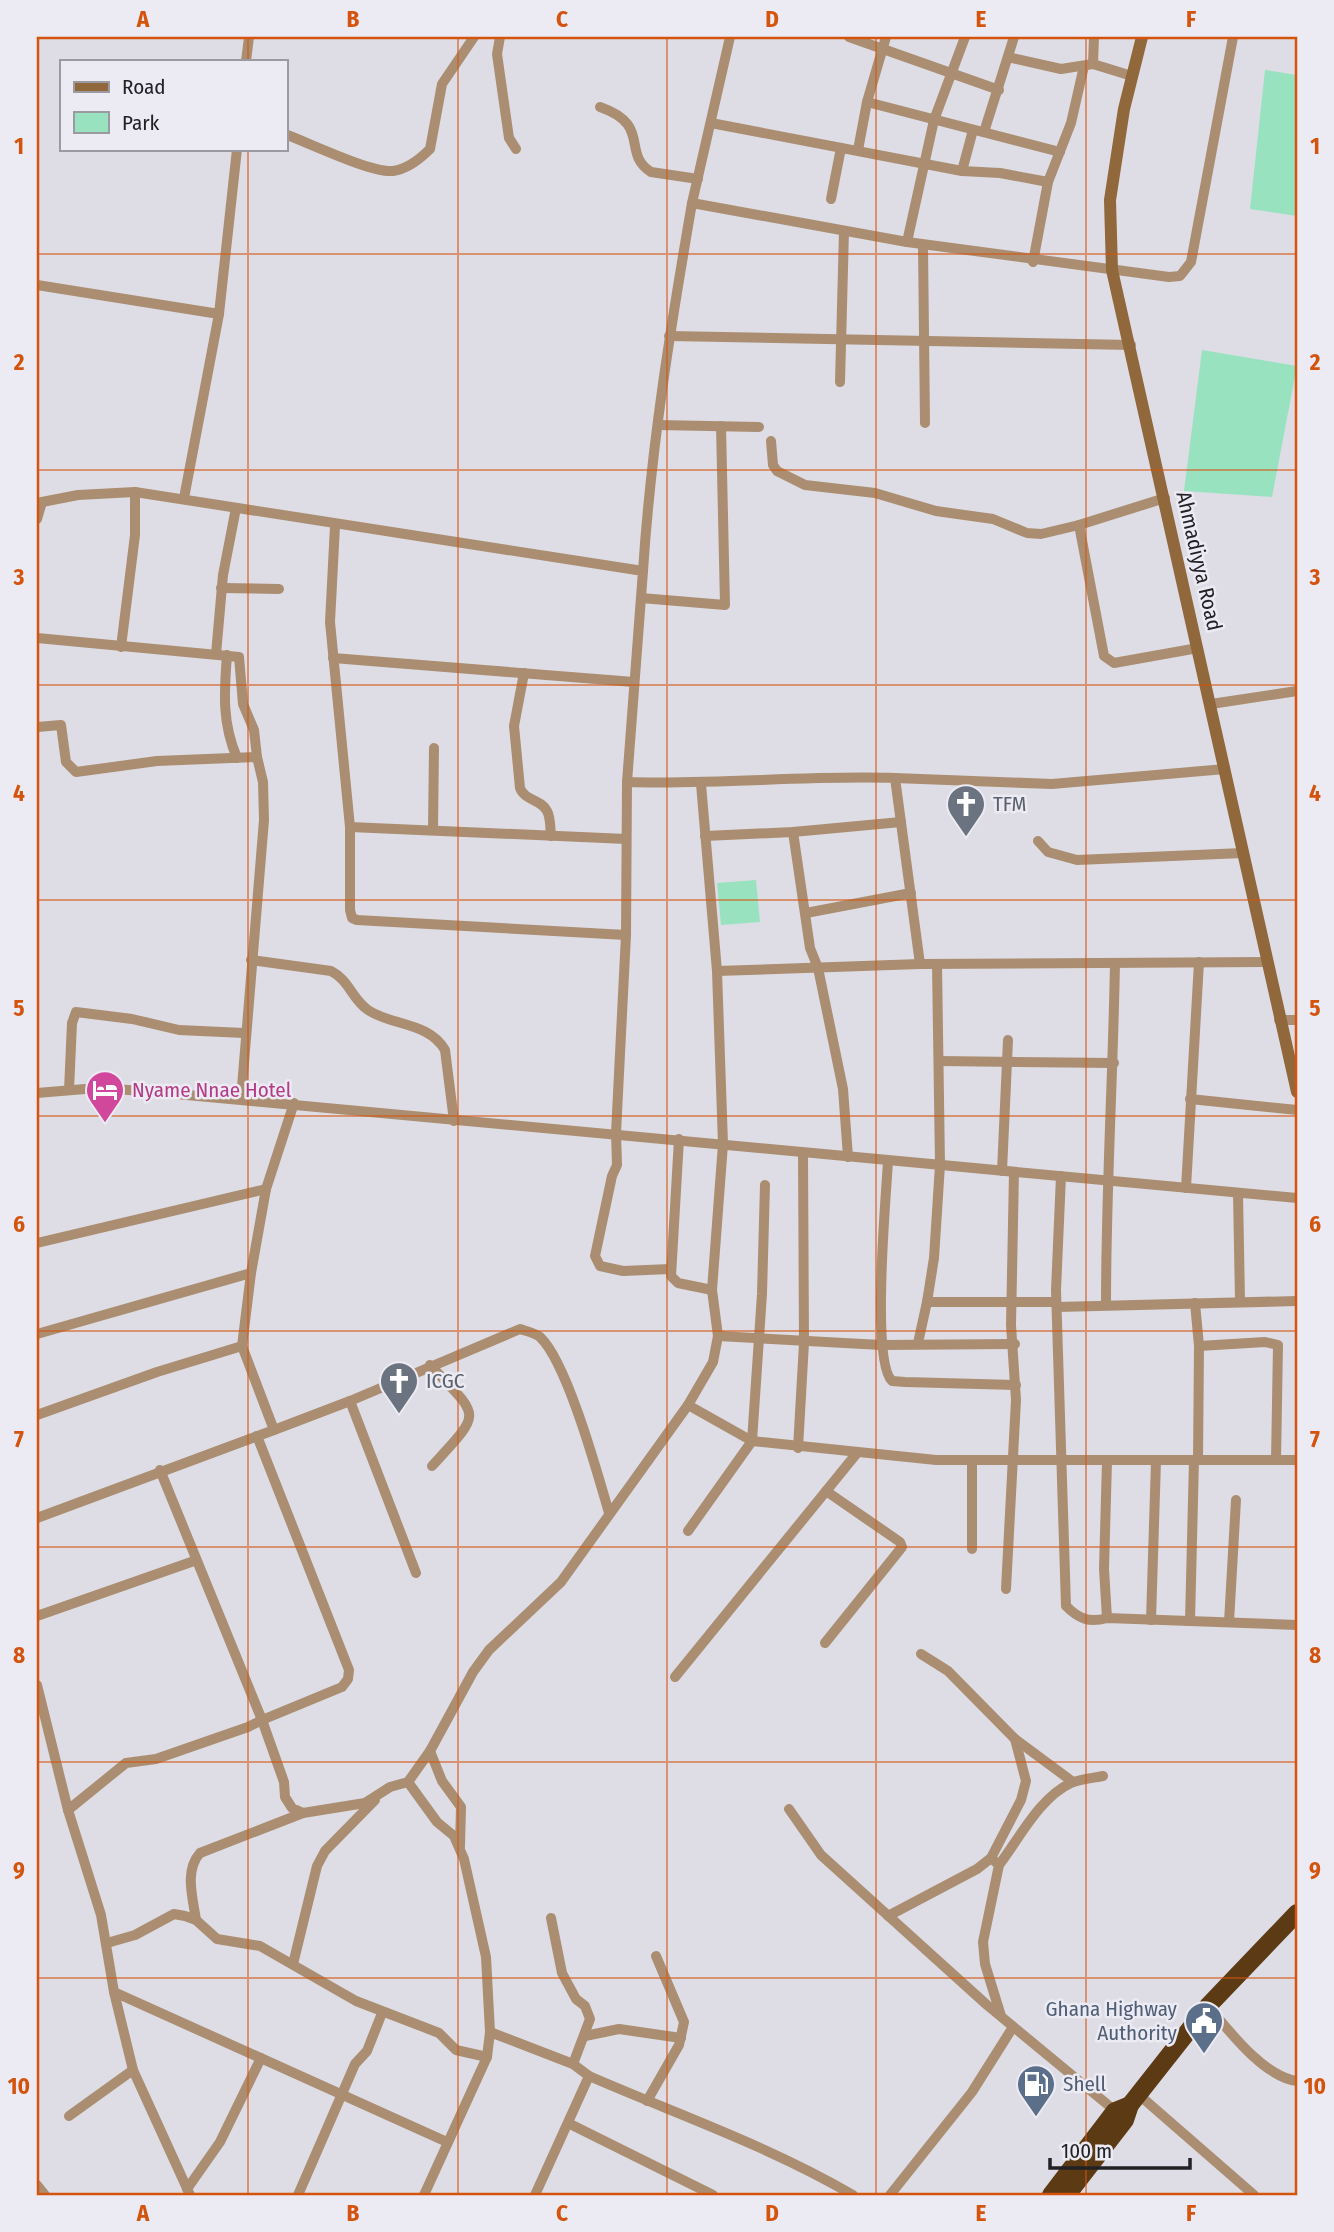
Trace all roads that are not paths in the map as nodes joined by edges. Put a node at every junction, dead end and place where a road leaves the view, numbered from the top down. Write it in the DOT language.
graph roads {
  1 [pos="249,37"];
  2 [pos="474,37"];
  3 [pos="500,37"];
  4 [pos="730,37"];
  5 [pos="849,37"];
  6 [pos="886,37"];
  7 [pos="965,37"];
  8 [pos="1014,37"];
  9 [pos="1094,37"];
  10 [pos="1142,37"];
  11 [pos="1233,37"];
  12 [pos="883,49"];
  13 [pos="1008,57"];
  14 [pos="246,60"];
  15 [pos="1089,65"];
  16 [pos="950,74"];
  17 [pos="1132,76"];
  18 [pos="999,90"];
  19 [pos="867,102"];
  20 [pos="600,107"];
  21 [pos="934,120"];
  22 [pos="710,123"];
  23 [pos="979,131"];
  24 [pos="287,135"];
  25 [pos="841,148"];
  26 [pos="516,149"];
  27 [pos="237,150"];
  28 [pos="858,150"];
  29 [pos="1060,152"];
  30 [pos="925,163"];
  31 [pos="962,171"];
  32 [pos="698,179"];
  33 [pos="1048,182"];
  34 [pos="831,200"];
  35 [pos="692,203"];
  36 [pos="844,231"];
  37 [pos="907,242"];
  38 [pos="923,245"];
  39 [pos="1033,262"];
  40 [pos="1112,270"];
  41 [pos="37,285"];
  42 [pos="219,314"];
  43 [pos="669,336"];
  44 [pos="840,339"];
  45 [pos="924,342"];
  46 [pos="1131,345"];
  47 [pos="840,382"];
  48 [pos="925,423"];
  49 [pos="658,425"];
  50 [pos="721,426"];
  51 [pos="759,427"];
  52 [pos="771,441"];
  53 [pos="135,492"];
  54 [pos="184,498"];
  55 [pos="1165,498"];
  56 [pos="40,503"];
  57 [pos="236,508"];
  58 [pos="37,519"];
  59 [pos="1079,525"];
  60 [pos="335,526"];
  61 [pos="643,571"];
  62 [pos="221,588"];
  63 [pos="279,589"];
  64 [pos="641,598"];
  65 [pos="37,638"];
  66 [pos="121,647"];
  67 [pos="1198,648"];
  68 [pos="222,654"];
  69 [pos="333,658"];
  70 [pos="523,673"];
  71 [pos="634,682"];
  72 [pos="1297,691"];
  73 [pos="1211,704"];
  74 [pos="37,727"];
  75 [pos="433,748"];
  76 [pos="257,757"];
  77 [pos="237,758"];
  78 [pos="1225,769"];
  79 [pos="895,778"];
  80 [pos="627,782"];
  81 [pos="701,784"];
  82 [pos="901,822"];
  83 [pos="350,827"];
  84 [pos="433,831"];
  85 [pos="793,832"];
  86 [pos="551,836"];
  87 [pos="705,836"];
  88 [pos="626,839"];
  89 [pos="1038,841"];
  90 [pos="1242,853"];
  91 [pos="911,893"];
  92 [pos="806,913"];
  93 [pos="626,935"];
  94 [pos="251,960"];
  95 [pos="1199,962"];
  96 [pos="1267,962"];
  97 [pos="1115,963"];
  98 [pos="920,964"];
  99 [pos="937,964"];
  100 [pos="818,968"];
  101 [pos="717,971"];
  102 [pos="1279,1020"];
  103 [pos="1297,1020"];
  104 [pos="244,1033"];
  105 [pos="1008,1040"];
  106 [pos="939,1061"];
  107 [pos="1007,1062"];
  108 [pos="1114,1063"];
  109 [pos="69,1090"];
  110 [pos="1297,1092"];
  111 [pos="37,1093"];
  112 [pos="241,1099"];
  113 [pos="1191,1099"];
  114 [pos="294,1103"];
  115 [pos="1297,1110"];
  116 [pos="454,1121"];
  117 [pos="616,1133"];
  118 [pos="679,1139"];
  119 [pos="723,1144"];
  120 [pos="803,1153"];
  121 [pos="848,1157"];
  122 [pos="888,1161"];
  123 [pos="940,1165"];
  124 [pos="1002,1171"];
  125 [pos="1014,1172"];
  126 [pos="1061,1176"];
  127 [pos="1106,1180"];
  128 [pos="765,1185"];
  129 [pos="1186,1188"];
  130 [pos="266,1189"];
  131 [pos="1238,1193"];
  132 [pos="1297,1198"];
  133 [pos="37,1243"];
  134 [pos="670,1269"];
  135 [pos="251,1273"];
  136 [pos="712,1290"];
  137 [pos="1240,1301"];
  138 [pos="1297,1301"];
  139 [pos="927,1302"];
  140 [pos="1013,1303"];
  141 [pos="1195,1303"];
  142 [pos="1056,1304"];
  143 [pos="1106,1304"];
  144 [pos="37,1334"];
  145 [pos="718,1336"];
  146 [pos="759,1340"];
  147 [pos="804,1343"];
  148 [pos="918,1343"];
  149 [pos="1015,1344"];
  150 [pos="881,1345"];
  151 [pos="242,1346"];
  152 [pos="1199,1346"];
  153 [pos="430,1365"];
  154 [pos="1016,1385"];
  155 [pos="350,1401"];
  156 [pos="688,1405"];
  157 [pos="37,1415"];
  158 [pos="274,1430"];
  159 [pos="257,1436"];
  160 [pos="752,1441"];
  161 [pos="798,1448"];
  162 [pos="857,1453"];
  163 [pos="972,1460"];
  164 [pos="1014,1460"];
  165 [pos="1061,1460"];
  166 [pos="1196,1460"];
  167 [pos="1276,1460"];
  168 [pos="1297,1460"];
  169 [pos="1107,1461"];
  170 [pos="1156,1461"];
  171 [pos="432,1466"];
  172 [pos="160,1470"];
  173 [pos="826,1491"];
  174 [pos="1236,1500"];
  175 [pos="609,1513"];
  176 [pos="37,1518"];
  177 [pos="688,1531"];
  178 [pos="972,1549"];
  179 [pos="194,1561"];
  180 [pos="416,1573"];
  181 [pos="1006,1589"];
  182 [pos="37,1616"];
  183 [pos="1107,1618"];
  184 [pos="1151,1620"];
  185 [pos="1190,1621"];
  186 [pos="1229,1622"];
  187 [pos="1297,1625"];
  188 [pos="825,1643"];
  189 [pos="921,1654"];
  190 [pos="675,1677"];
  191 [pos="37,1692"];
  192 [pos="262,1720"];
  193 [pos="1014,1739"];
  194 [pos="430,1751"];
  195 [pos="1103,1776"];
  196 [pos="408,1782"];
  197 [pos="1073,1782"];
  198 [pos="383,1791"];
  199 [pos="789,1809"];
  200 [pos="68,1810"];
  201 [pos="303,1814"];
  202 [pos="460,1846"];
  203 [pos="995,1862"];
  204 [pos="1297,1913"];
  205 [pos="888,1916"];
  206 [pos="551,1918"];
  207 [pos="196,1920"];
  208 [pos="107,1943"];
  209 [pos="656,1956"];
  210 [pos="293,1964"];
  211 [pos="114,1992"];
  212 [pos="1208,2006"];
  213 [pos="382,2013"];
  214 [pos="1001,2017"];
  215 [pos="1013,2027"];
  216 [pos="490,2032"];
  217 [pos="585,2036"];
  218 [pos="681,2039"];
  219 [pos="487,2057"];
  220 [pos="261,2058"];
  221 [pos="573,2064"];
  222 [pos="133,2070"];
  223 [pos="589,2076"];
  224 [pos="1297,2081"];
  225 [pos="342,2094"];
  226 [pos="647,2101"];
  227 [pos="1127,2107"];
  228 [pos="69,2116"];
  229 [pos="570,2124"];
  230 [pos="447,2142"];
  231 [pos="37,2185"];
  232 [pos="189,2192"];
  233 [pos="45,2195"];
  234 [pos="298,2195"];
  235 [pos="424,2195"];
  236 [pos="535,2195"];
  237 [pos="713,2195"];
  238 [pos="853,2195"];
  239 [pos="890,2195"];
  240 [pos="1051,2195"];
  241 [pos="1067,2195"];
  242 [pos="1254,2195"];
  1 -- 14 [label="street"];
  2 -- 24 [label="street"];
  3 -- 26 [label="street"];
  4 -- 22 [label="street"];
  5 -- 12 [label="street"];
  6 -- 12 [label="street"];
  7 -- 16 [label="street"];
  8 -- 13 [label="street"];
  9 -- 15 [label="street"];
  10 -- 17 [label="street, Ahmadiyya Road"];
  11 -- 40 [label="street"];
  12 -- 16 [label="street"];
  12 -- 19 [label="street"];
  13 -- 15 [label="street"];
  13 -- 18 [label="street"];
  15 -- 17 [label="street"];
  15 -- 29 [label="street"];
  16 -- 18 [label="street"];
  16 -- 21 [label="street"];
  17 -- 40 [label="street, Ahmadiyya Road"];
  18 -- 23 [label="street"];
  19 -- 21 [label="street"];
  19 -- 28 [label="street"];
  20 -- 32 [label="street"];
  21 -- 23 [label="street"];
  21 -- 30 [label="street"];
  22 -- 25 [label="street"];
  22 -- 32 [label="street"];
  23 -- 29 [label="street"];
  23 -- 31 [label="street"];
  25 -- 28 [label="street"];
  25 -- 34 [label="street"];
  27 -- 42 [label="street"];
  28 -- 30 [label="street"];
  29 -- 33 [label="street"];
  30 -- 31 [label="street"];
  30 -- 37 [label="street"];
  31 -- 33 [label="street"];
  32 -- 35 [label="street"];
  33 -- 39 [label="street"];
  35 -- 36 [label="street"];
  35 -- 43 [label="street"];
  36 -- 37 [label="street"];
  36 -- 44 [label="street"];
  37 -- 38 [label="street"];
  38 -- 39 [label="street"];
  38 -- 45 [label="street"];
  39 -- 40 [label="street"];
  40 -- 46 [label="street, Ahmadiyya Road"];
  41 -- 42 [label="street"];
  42 -- 54 [label="street"];
  43 -- 44 [label="street"];
  43 -- 49 [label="street"];
  44 -- 45 [label="street"];
  44 -- 47 [label="street"];
  45 -- 46 [label="street"];
  45 -- 48 [label="street"];
  46 -- 55 [label="street, Ahmadiyya Road"];
  49 -- 50 [label="street"];
  49 -- 61 [label="street"];
  50 -- 51 [label="street"];
  50 -- 64 [label="street"];
  52 -- 59 [label="street"];
  53 -- 54 [label="street"];
  53 -- 56 [label="street"];
  53 -- 66 [label="street"];
  54 -- 57 [label="street"];
  55 -- 59 [label="street"];
  55 -- 67 [label="street, Ahmadiyya Road"];
  56 -- 58 [label="street"];
  57 -- 60 [label="street"];
  57 -- 62 [label="street"];
  59 -- 67 [label="street"];
  60 -- 61 [label="street"];
  60 -- 69 [label="street"];
  61 -- 64 [label="street"];
  62 -- 63 [label="street"];
  62 -- 68 [label="street"];
  64 -- 71 [label="street"];
  65 -- 66 [label="street"];
  66 -- 68 [label="street"];
  67 -- 73 [label="street, Ahmadiyya Road"];
  68 -- 76 [label="street"];
  68 -- 77 [label="street"];
  69 -- 70 [label="street"];
  69 -- 83 [label="street"];
  70 -- 71 [label="street"];
  70 -- 86 [label="street"];
  71 -- 80 [label="street"];
  72 -- 73 [label="street"];
  73 -- 78 [label="street, Ahmadiyya Road"];
  74 -- 77 [label="street"];
  75 -- 84 [label="street"];
  76 -- 77 [label="street"];
  76 -- 94 [label="street"];
  78 -- 79 [label="street"];
  78 -- 90 [label="street, Ahmadiyya Road"];
  79 -- 81 [label="street"];
  79 -- 82 [label="street"];
  80 -- 81 [label="street"];
  80 -- 88 [label="street"];
  81 -- 87 [label="street"];
  82 -- 85 [label="street"];
  82 -- 91 [label="street"];
  83 -- 84 [label="street"];
  83 -- 93 [label="street"];
  84 -- 86 [label="street"];
  85 -- 87 [label="street"];
  85 -- 92 [label="street"];
  86 -- 88 [label="street"];
  87 -- 101 [label="street"];
  88 -- 93 [label="street"];
  89 -- 90 [label="street"];
  90 -- 96 [label="street, Ahmadiyya Road"];
  91 -- 92 [label="street"];
  91 -- 98 [label="street"];
  92 -- 100 [label="street"];
  93 -- 117 [label="street"];
  94 -- 104 [label="street"];
  94 -- 116 [label="street"];
  95 -- 96 [label="street"];
  95 -- 97 [label="street"];
  95 -- 113 [label="street"];
  96 -- 102 [label="street, Ahmadiyya Road"];
  97 -- 99 [label="street"];
  97 -- 108 [label="street"];
  98 -- 99 [label="street"];
  98 -- 100 [label="street"];
  99 -- 106 [label="street"];
  100 -- 101 [label="street"];
  100 -- 121 [label="street"];
  101 -- 119 [label="street"];
  102 -- 103 [label="street"];
  102 -- 110 [label="street, Ahmadiyya Road"];
  104 -- 109 [label="street"];
  104 -- 112 [label="street"];
  105 -- 107 [label="street"];
  106 -- 107 [label="street"];
  106 -- 123 [label="street"];
  107 -- 108 [label="street"];
  107 -- 124 [label="street"];
  108 -- 127 [label="street"];
  109 -- 111 [label="street"];
  109 -- 112 [label="street"];
  112 -- 114 [label="street"];
  113 -- 115 [label="street"];
  113 -- 129 [label="street"];
  114 -- 116 [label="street"];
  114 -- 130 [label="street"];
  116 -- 117 [label="street"];
  117 -- 118 [label="street"];
  117 -- 134 [label="street"];
  118 -- 119 [label="street"];
  118 -- 134 [label="street"];
  119 -- 120 [label="street"];
  119 -- 136 [label="street"];
  120 -- 121 [label="street"];
  120 -- 147 [label="street"];
  121 -- 122 [label="street"];
  122 -- 123 [label="street"];
  122 -- 150 [label="street"];
  123 -- 124 [label="street"];
  123 -- 139 [label="street"];
  124 -- 125 [label="street"];
  125 -- 126 [label="street"];
  125 -- 140 [label="street"];
  126 -- 127 [label="street"];
  126 -- 142 [label="street"];
  127 -- 129 [label="street"];
  127 -- 143 [label="street"];
  128 -- 146 [label="street"];
  129 -- 131 [label="street"];
  130 -- 133 [label="street"];
  130 -- 135 [label="street"];
  131 -- 132 [label="street"];
  131 -- 137 [label="street"];
  134 -- 136 [label="street"];
  135 -- 144 [label="street"];
  135 -- 151 [label="street"];
  136 -- 145 [label="street"];
  137 -- 138 [label="street"];
  137 -- 141 [label="street"];
  139 -- 140 [label="street"];
  139 -- 148 [label="street"];
  140 -- 142 [label="street"];
  140 -- 149 [label="street"];
  141 -- 143 [label="street"];
  141 -- 152 [label="street"];
  142 -- 143 [label="street"];
  142 -- 165 [label="street"];
  145 -- 146 [label="street"];
  145 -- 156 [label="street"];
  146 -- 147 [label="street"];
  146 -- 160 [label="street"];
  147 -- 150 [label="street"];
  147 -- 161 [label="street"];
  148 -- 149 [label="street"];
  148 -- 150 [label="street"];
  149 -- 154 [label="street"];
  150 -- 154 [label="street"];
  151 -- 157 [label="street"];
  151 -- 158 [label="street"];
  152 -- 166 [label="street"];
  152 -- 167 [label="street"];
  153 -- 155 [label="street"];
  153 -- 171 [label="street"];
  153 -- 175 [label="street"];
  154 -- 164 [label="street"];
  155 -- 158 [label="street"];
  155 -- 180 [label="street"];
  156 -- 160 [label="street"];
  156 -- 175 [label="street"];
  158 -- 159 [label="street"];
  159 -- 172 [label="street"];
  159 -- 192 [label="street"];
  160 -- 161 [label="street"];
  160 -- 177 [label="street"];
  161 -- 162 [label="street"];
  162 -- 163 [label="street"];
  162 -- 173 [label="street"];
  163 -- 164 [label="street"];
  163 -- 178 [label="street"];
  164 -- 165 [label="street"];
  164 -- 181 [label="street"];
  165 -- 169 [label="street"];
  165 -- 183 [label="street"];
  166 -- 167 [label="street"];
  166 -- 170 [label="street"];
  166 -- 185 [label="street"];
  167 -- 168 [label="street"];
  169 -- 170 [label="street"];
  169 -- 183 [label="street"];
  170 -- 184 [label="street"];
  172 -- 176 [label="street"];
  172 -- 179 [label="street"];
  173 -- 188 [label="street"];
  173 -- 190 [label="street"];
  174 -- 186 [label="street"];
  175 -- 194 [label="street"];
  179 -- 182 [label="street"];
  179 -- 192 [label="street"];
  183 -- 184 [label="street"];
  184 -- 185 [label="street"];
  185 -- 186 [label="street"];
  186 -- 187 [label="street"];
  189 -- 193 [label="street"];
  191 -- 200 [label="street"];
  192 -- 200 [label="street"];
  192 -- 201 [label="street"];
  193 -- 197 [label="street"];
  193 -- 203 [label="street"];
  194 -- 196 [label="street"];
  194 -- 202 [label="street"];
  195 -- 197 [label="street"];
  196 -- 198 [label="street"];
  196 -- 202 [label="street"];
  197 -- 203 [label="street"];
  198 -- 201 [label="street"];
  198 -- 210 [label="street"];
  199 -- 205 [label="street"];
  200 -- 208 [label="street"];
  201 -- 207 [label="street"];
  202 -- 216 [label="street"];
  203 -- 205 [label="street"];
  203 -- 214 [label="street"];
  204 -- 212 [label="highway"];
  205 -- 214 [label="street"];
  206 -- 217 [label="street"];
  207 -- 208 [label="street"];
  207 -- 210 [label="street"];
  208 -- 211 [label="street"];
  209 -- 218 [label="street"];
  210 -- 213 [label="street"];
  211 -- 220 [label="street"];
  211 -- 222 [label="street"];
  212 -- 224 [label="street"];
  212 -- 227 [label="highway"];
  213 -- 219 [label="street"];
  213 -- 225 [label="street"];
  214 -- 215 [label="street"];
  215 -- 227 [label="street"];
  215 -- 239 [label="street"];
  216 -- 219 [label="street"];
  216 -- 221 [label="street"];
  217 -- 218 [label="street"];
  217 -- 221 [label="street"];
  218 -- 226 [label="street"];
  219 -- 230 [label="street"];
  220 -- 225 [label="street"];
  220 -- 232 [label="street"];
  221 -- 223 [label="street"];
  222 -- 228 [label="street"];
  222 -- 232 [label="street"];
  223 -- 226 [label="street"];
  223 -- 229 [label="street"];
  225 -- 230 [label="street"];
  225 -- 234 [label="street"];
  226 -- 238 [label="street"];
  227 -- 240 [label="highway"];
  227 -- 241 [label="highway"];
  227 -- 242 [label="street"];
  229 -- 236 [label="street"];
  229 -- 237 [label="street"];
  230 -- 235 [label="street"];
  231 -- 233 [label="street"];
}
